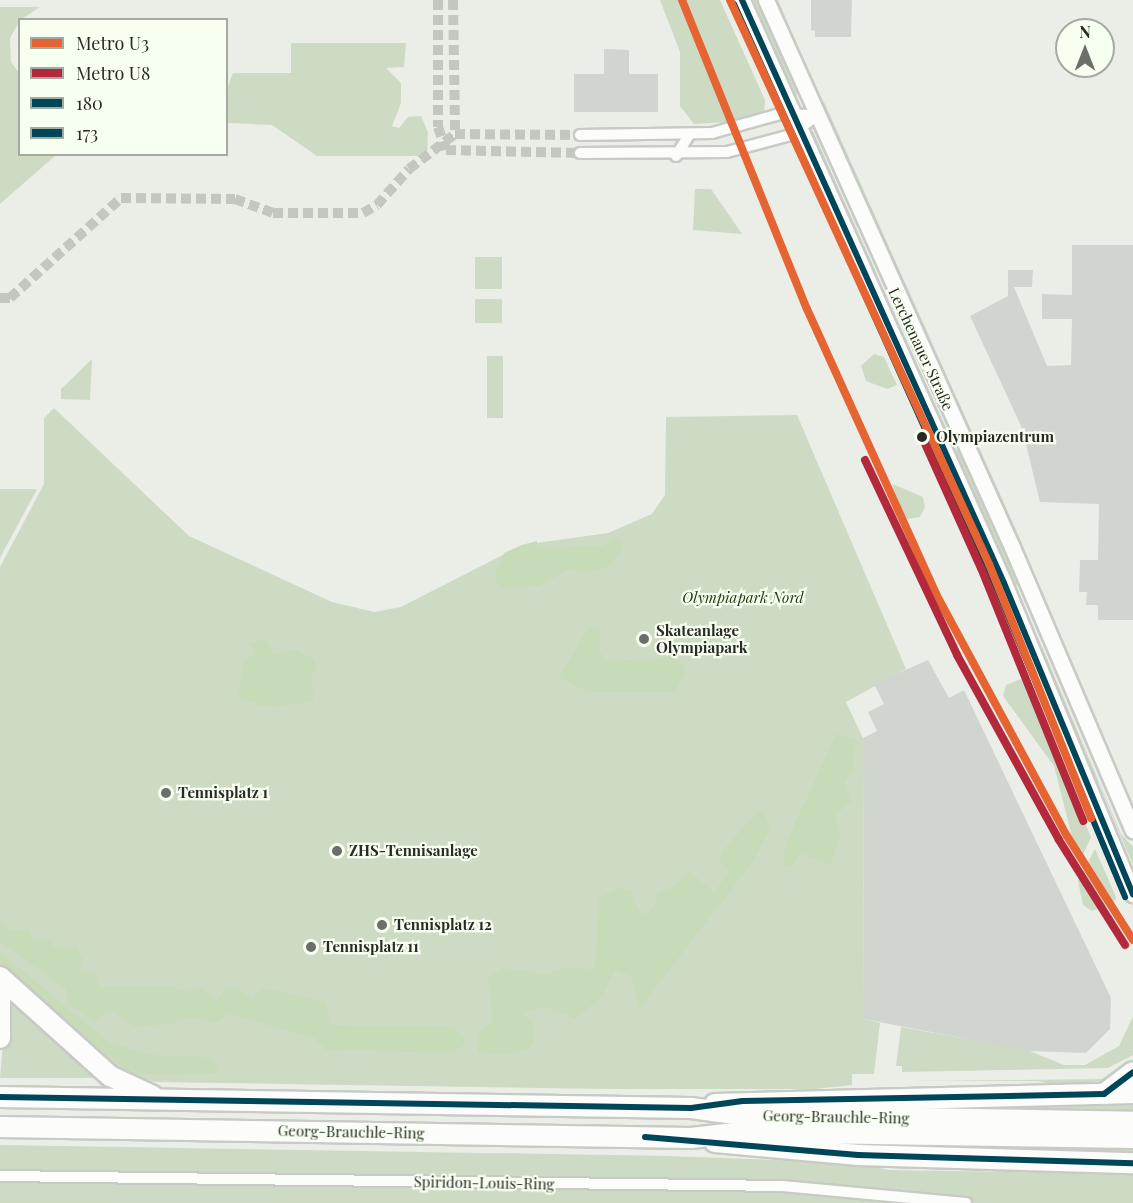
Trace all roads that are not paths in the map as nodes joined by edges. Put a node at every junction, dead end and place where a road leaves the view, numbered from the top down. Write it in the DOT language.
graph roads {
  1 [pos="742,0"];
  2 [pos="766,0"];
  3 [pos="818,115"];
  4 [pos="794,116"];
  5 [pos="801,131"];
  6 [pos="690,134"];
  7 [pos="580,135"];
  8 [pos="580,153"];
  9 [pos="676,156"];
  10 [pos="1133,830"];
  11 [pos="1133,894"];
  12 [pos="0,977"];
  13 [pos="0,999"];
  14 [pos="0,1038"];
  15 [pos="1133,1072"];
  16 [pos="1133,1093"];
  17 [pos="1104,1094"];
  18 [pos="0,1097"];
  19 [pos="160,1100"];
  20 [pos="691,1108"];
  21 [pos="1133,1122"];
  22 [pos="0,1127"];
  23 [pos="691,1138"];
  24 [pos="1133,1138"];
  25 [pos="1133,1164"];
  26 [pos="0,1176"];
  27 [pos="966,1203"];
  1 -- 4 [label="main road, Lerchenauer Straße"];
  2 -- 3 [label="main road, Lerchenauer Straße"];
  3 -- 4 [label="street"];
  3 -- 5 [label="street"];
  3 -- 10 [label="main road, Lerchenauer Straße"];
  4 -- 5 [label="main road, Lerchenauer Straße"];
  4 -- 6 [label="street"];
  5 -- 9 [label="street"];
  5 -- 11 [label="main road, Lerchenauer Straße"];
  6 -- 7 [label="street"];
  6 -- 9 [label="street"];
  8 -- 9 [label="street"];
  12 -- 19 [label="highway"];
  13 -- 14 [label="highway"];
  15 -- 17 [label="highway"];
  16 -- 17 [label="highway"];
  17 -- 20 [label="highway"];
  18 -- 19 [label="highway, Georg-Brauchle-Ring"];
  19 -- 20 [label="highway, Georg-Brauchle-Ring"];
  20 -- 21 [label="highway, Georg-Brauchle-Ring"];
  22 -- 23 [label="highway, Georg-Brauchle-Ring"];
  23 -- 24 [label="highway, Georg-Brauchle-Ring"];
  23 -- 25 [label="highway"];
  26 -- 27 [label="street, Spiridon-Louis-Ring"];
}
